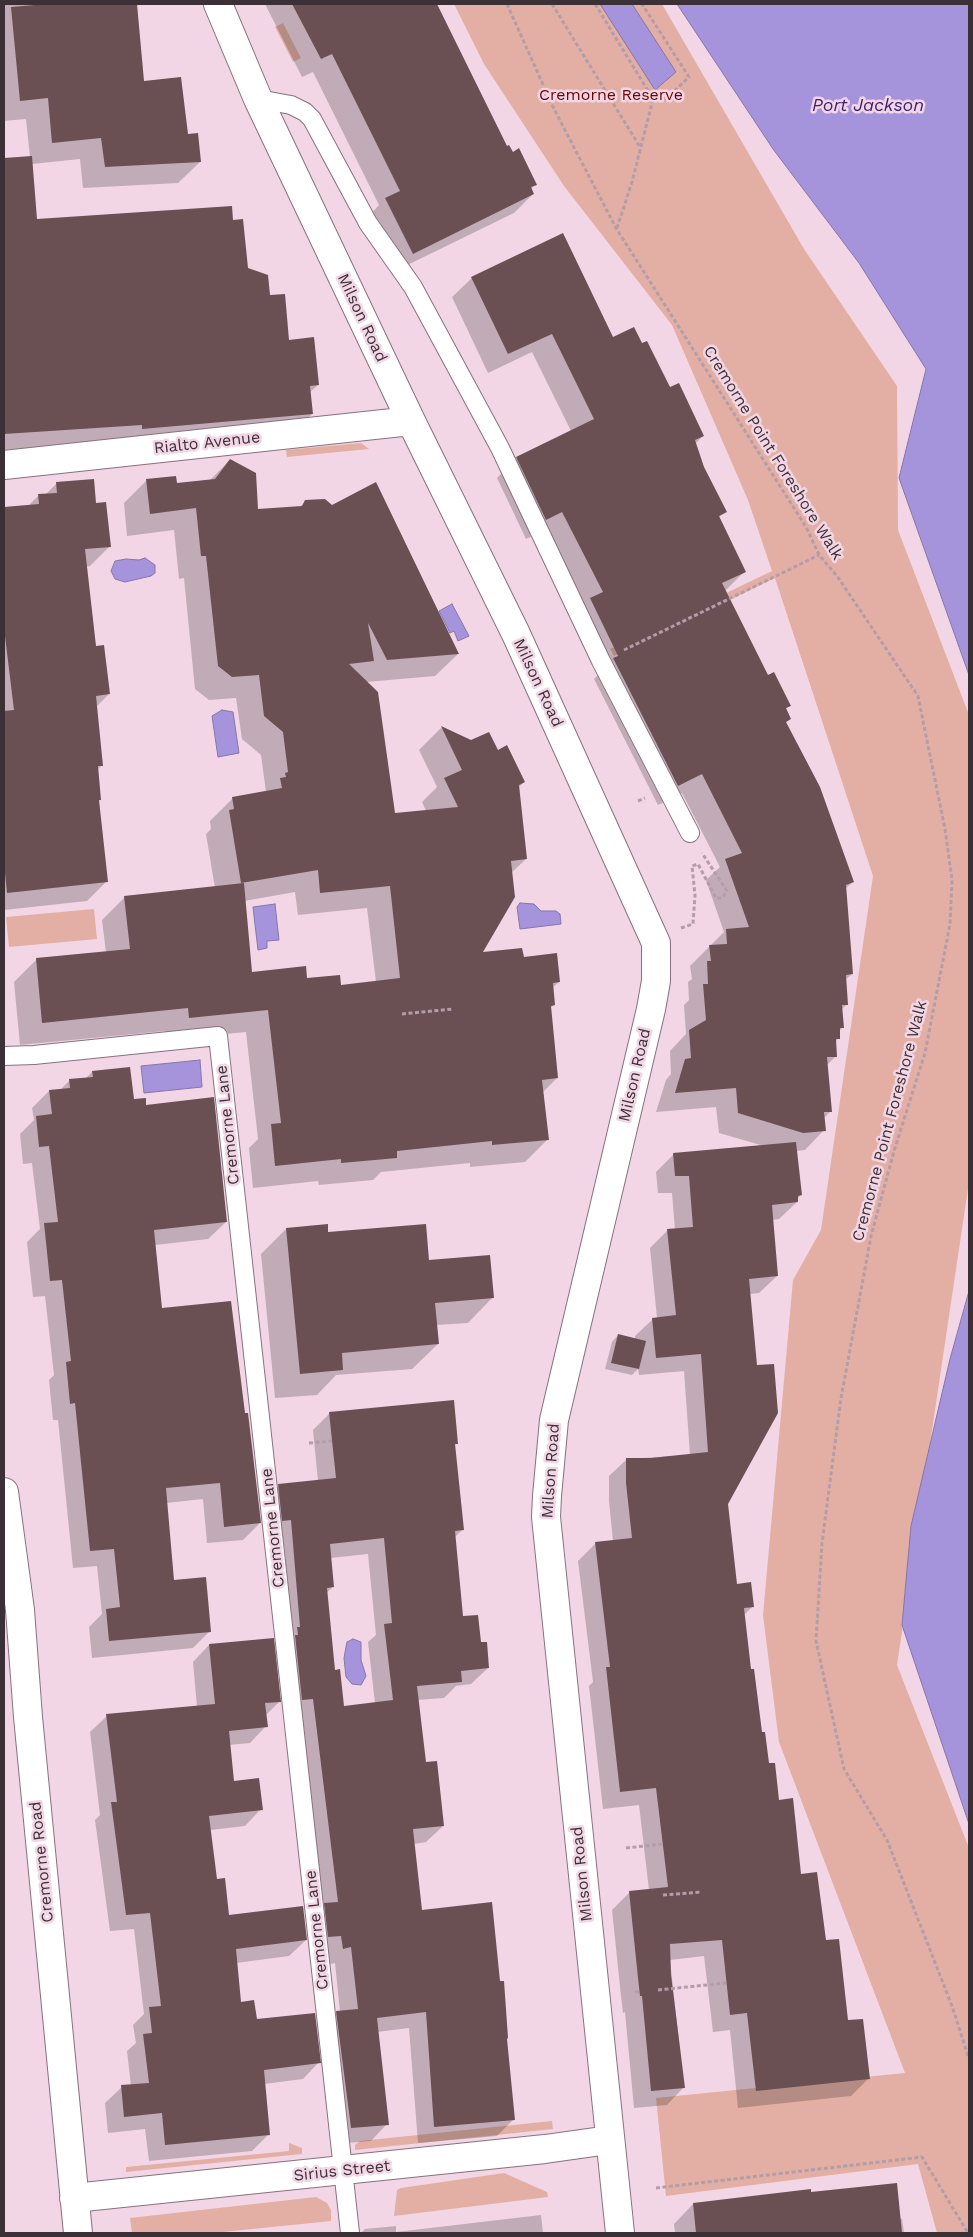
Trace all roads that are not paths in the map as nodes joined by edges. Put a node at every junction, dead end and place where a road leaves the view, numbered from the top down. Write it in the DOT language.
graph roads {
  1 [pos="218,4"];
  2 [pos="258,99"];
  3 [pos="411,421"];
  4 [pos="4,465"];
  5 [pos="690,833"];
  6 [pos="4,1056"];
  7 [pos="4,1492"];
  8 [pos="16,1716"];
  9 [pos="609,2140"];
  10 [pos="344,2171"];
  11 [pos="74,2198"];
  12 [pos="78,2233"];
  13 [pos="350,2233"];
  14 [pos="620,2233"];
  1 -- 2 [label="street, Milson Road"];
  2 -- 3 [label="street, Milson Road"];
  2 -- 5 [label="lane"];
  3 -- 4 [label="street, Rialto Avenue"];
  3 -- 9 [label="street, Milson Road"];
  6 -- 10 [label="lane, Cremorne Lane"];
  7 -- 8 [label="street, Cremorne Road"];
  8 -- 11 [label="street, Cremorne Road"];
  9 -- 10 [label="street, Sirius Street"];
  9 -- 14 [label="street, Milson Road"];
  10 -- 11 [label="street, Sirius Street"];
  10 -- 13 [label="lane, Cremorne Lane"];
  11 -- 12 [label="street, Cremorne Road"];
}
